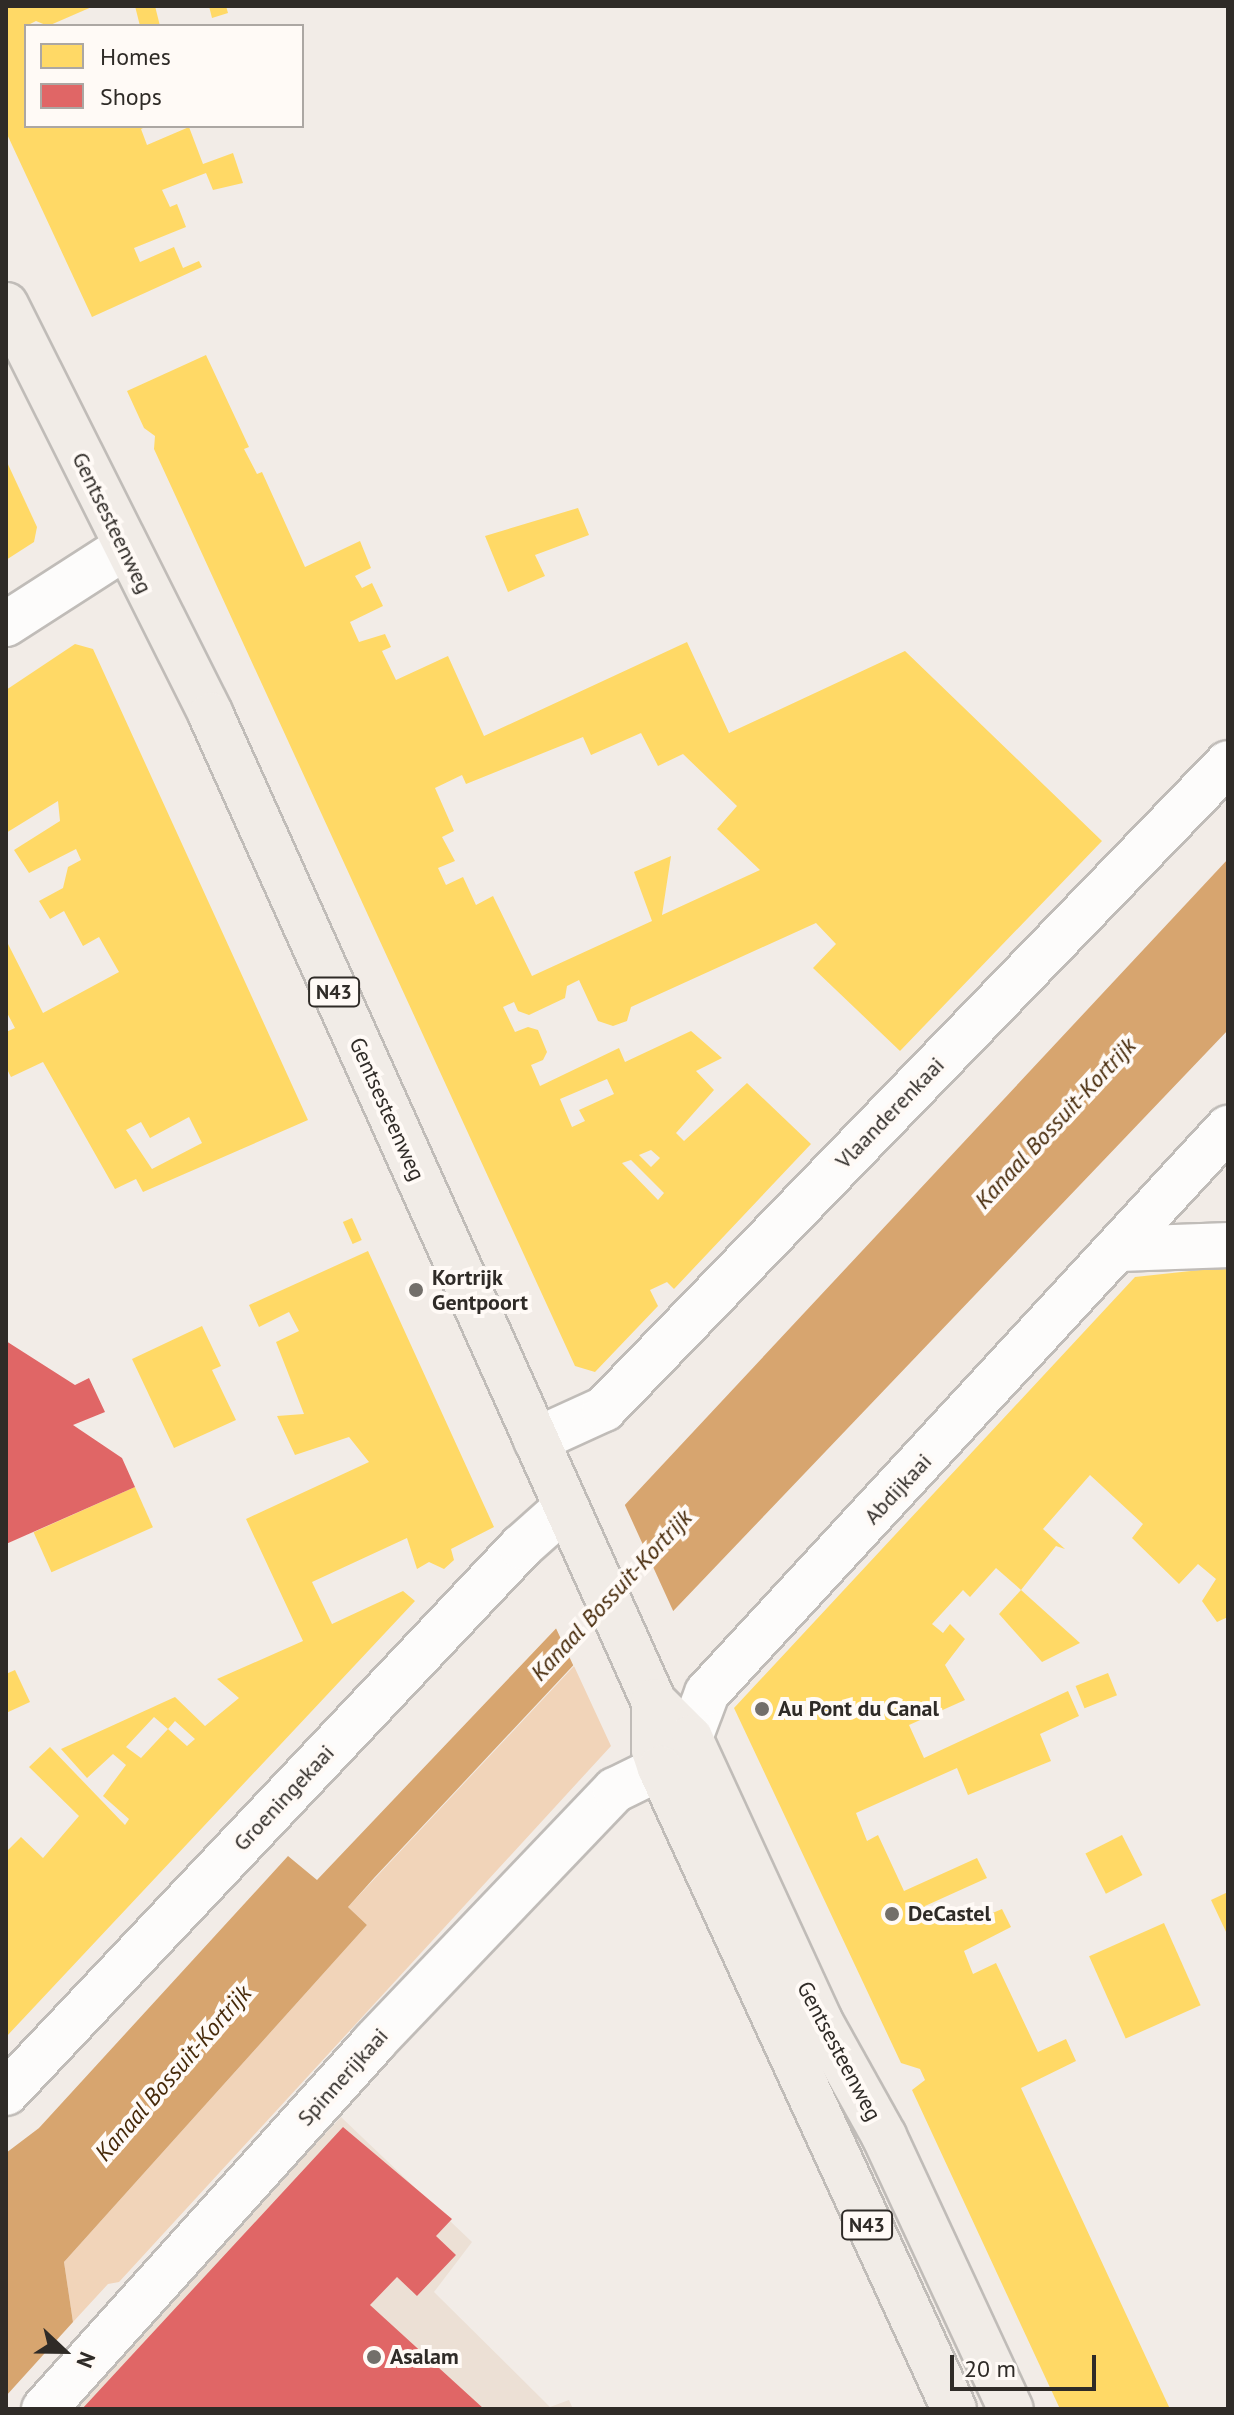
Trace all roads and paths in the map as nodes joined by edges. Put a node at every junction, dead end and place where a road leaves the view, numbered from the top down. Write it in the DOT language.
graph roads {
  1 [pos="6,305"];
  2 [pos="124,548"];
  3 [pos="6,624"];
  4 [pos="1228,763"];
  5 [pos="1228,1128"];
  6 [pos="1228,1245"];
  7 [pos="1121,1249"];
  8 [pos="536,1440"];
  9 [pos="568,1512"];
  10 [pos="654,1702"];
  11 [pos="690,1738"];
  12 [pos="660,1768"];
  13 [pos="6,2093"];
  14 [pos="44,2409"];
  15 [pos="954,2409"];
  16 [pos="1011,2409"];
  1 -- 2 [label="main road, Gentsesteenweg / N43"];
  2 -- 3 [label="street"];
  2 -- 8 [label="main road, Gentsesteenweg / N43"];
  4 -- 8 [label="street, Vlaanderenkaai"];
  5 -- 7 [label="street, Abdijkaai"];
  6 -- 7 [label="street"];
  7 -- 11 [label="street, Abdijkaai"];
  8 -- 9 [label="main road, Gentsesteenweg / N43"];
  9 -- 10 [label="main road, Gentsesteenweg / N43"];
  9 -- 13 [label="street, Groeningekaai"];
  10 -- 11 [label="main road, Gentsesteenweg / N43"];
  10 -- 12 [label="main road, Gentsesteenweg / N43"];
  11 -- 16 [label="main road, Gentsesteenweg / N43"];
  12 -- 14 [label="street, Spinnerijkaai"];
  12 -- 15 [label="main road, Gentsesteenweg / N43"];
}
